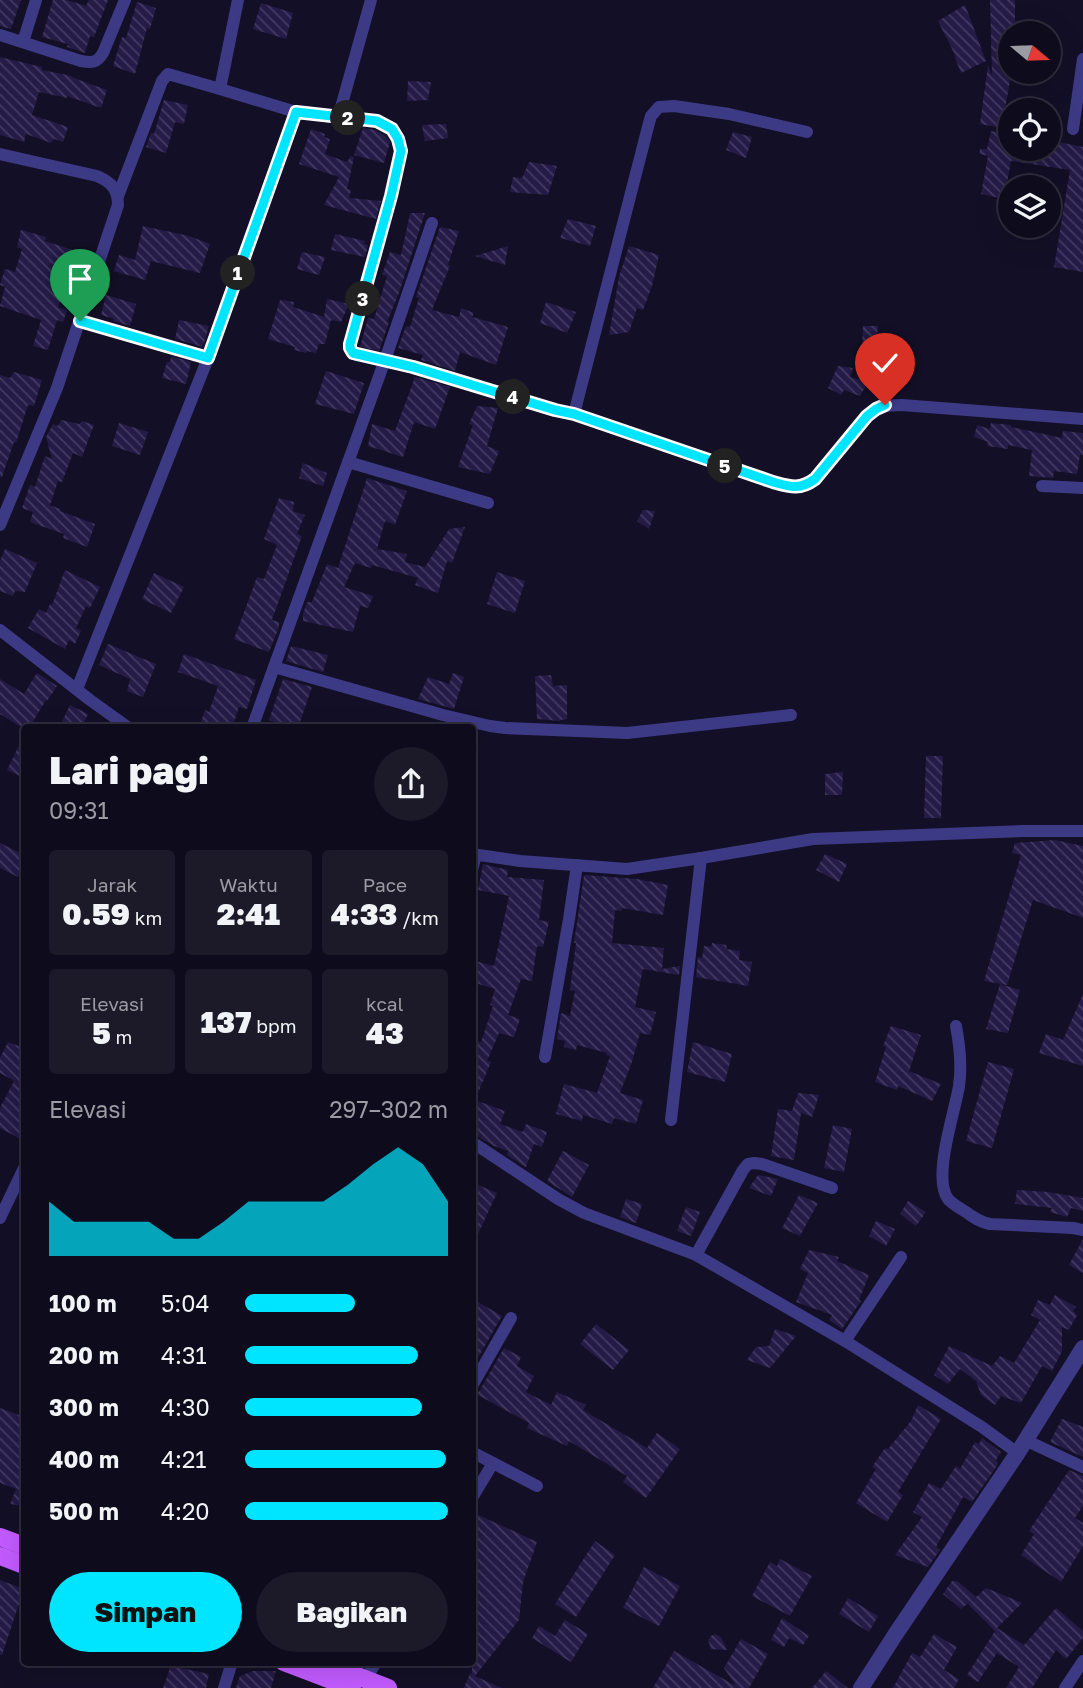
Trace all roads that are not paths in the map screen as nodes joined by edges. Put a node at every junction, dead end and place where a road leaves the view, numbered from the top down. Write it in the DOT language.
graph roads {
  1 [pos="36,0"];
  2 [pos="125,0"];
  3 [pos="238,0"];
  4 [pos="371,0"];
  5 [pos="0,35"];
  6 [pos="23,42"];
  7 [pos="1083,59"];
  8 [pos="220,89"];
  9 [pos="296,112"];
  10 [pos="338,118"];
  11 [pos="1073,129"];
  12 [pos="807,132"];
  13 [pos="0,154"];
  14 [pos="118,195"];
  15 [pos="432,223"];
  16 [pos="80,321"];
  17 [pos="208,358"];
  18 [pos="386,360"];
  19 [pos="574,414"];
  20 [pos="1083,419"];
  21 [pos="348,462"];
  22 [pos="1042,486"];
  23 [pos="1083,488"];
  24 [pos="488,503"];
  25 [pos="0,525"];
  26 [pos="0,630"];
  27 [pos="274,667"];
  28 [pos="78,687"];
  29 [pos="791,715"];
  30 [pos="124,724"];
  31 [pos="253,724"];
  32 [pos="1083,831"];
  33 [pos="476,854"];
  34 [pos="701,858"];
  35 [pos="577,865"];
  36 [pos="956,1027"];
  37 [pos="545,1057"];
  38 [pos="671,1120"];
  39 [pos="476,1145"];
  40 [pos="21,1174"];
  41 [pos="832,1188"];
  42 [pos="0,1218"];
  43 [pos="1083,1230"];
  44 [pos="696,1255"];
  45 [pos="901,1257"];
  46 [pos="511,1318"];
  47 [pos="845,1341"];
  48 [pos="1083,1348"];
  49 [pos="476,1379"];
  50 [pos="1021,1447"];
  51 [pos="476,1453"];
  52 [pos="493,1463"];
  53 [pos="1083,1467"];
  54 [pos="537,1486"];
  55 [pos="476,1491"];
  56 [pos="0,1537"];
  57 [pos="21,1545"];
  58 [pos="0,1556"];
  59 [pos="21,1565"];
  60 [pos="1083,1661"];
  61 [pos="231,1666"];
  62 [pos="298,1666"];
  63 [pos="328,1666"];
  64 [pos="373,1666"];
  65 [pos="359,1684"];
  66 [pos="224,1688"];
  67 [pos="388,1688"];
  68 [pos="861,1688"];
  69 [pos="1065,1688"];
  1 -- 6 [label="street"];
  2 -- 6 [label="street"];
  3 -- 8 [label="street"];
  4 -- 10 [label="street"];
  5 -- 6 [label="street"];
  7 -- 11 [label="street"];
  8 -- 9 [label="street"];
  8 -- 14 [label="street"];
  9 -- 10 [label="street"];
  9 -- 17 [label="street"];
  10 -- 18 [label="street"];
  12 -- 19 [label="street"];
  13 -- 14 [label="street"];
  14 -- 16 [label="street"];
  15 -- 18 [label="street"];
  16 -- 17 [label="street"];
  16 -- 25 [label="street"];
  17 -- 28 [label="street"];
  18 -- 19 [label="street"];
  18 -- 21 [label="street"];
  19 -- 20 [label="street"];
  21 -- 24 [label="street"];
  21 -- 27 [label="street"];
  22 -- 23 [label="street"];
  26 -- 28 [label="street"];
  27 -- 29 [label="street"];
  27 -- 31 [label="street"];
  28 -- 30 [label="street"];
  32 -- 34 [label="street"];
  33 -- 35 [label="street"];
  34 -- 35 [label="street"];
  34 -- 38 [label="street"];
  35 -- 37 [label="street"];
  36 -- 43 [label="street"];
  39 -- 44 [label="street"];
  40 -- 42 [label="street"];
  41 -- 44 [label="street"];
  44 -- 47 [label="street"];
  45 -- 47 [label="street"];
  46 -- 49 [label="street"];
  47 -- 50 [label="street"];
  48 -- 50 [label="street"];
  50 -- 53 [label="street"];
  50 -- 68 [label="street"];
  51 -- 52 [label="street"];
  52 -- 54 [label="street"];
  52 -- 55 [label="street"];
  56 -- 57 [label="main road"];
  58 -- 59 [label="main road"];
  60 -- 69 [label="street"];
  61 -- 66 [label="street"];
  62 -- 65 [label="main road"];
  63 -- 65 [label="main road"];
  64 -- 65 [label="street"];
  65 -- 67 [label="main road"];
}
